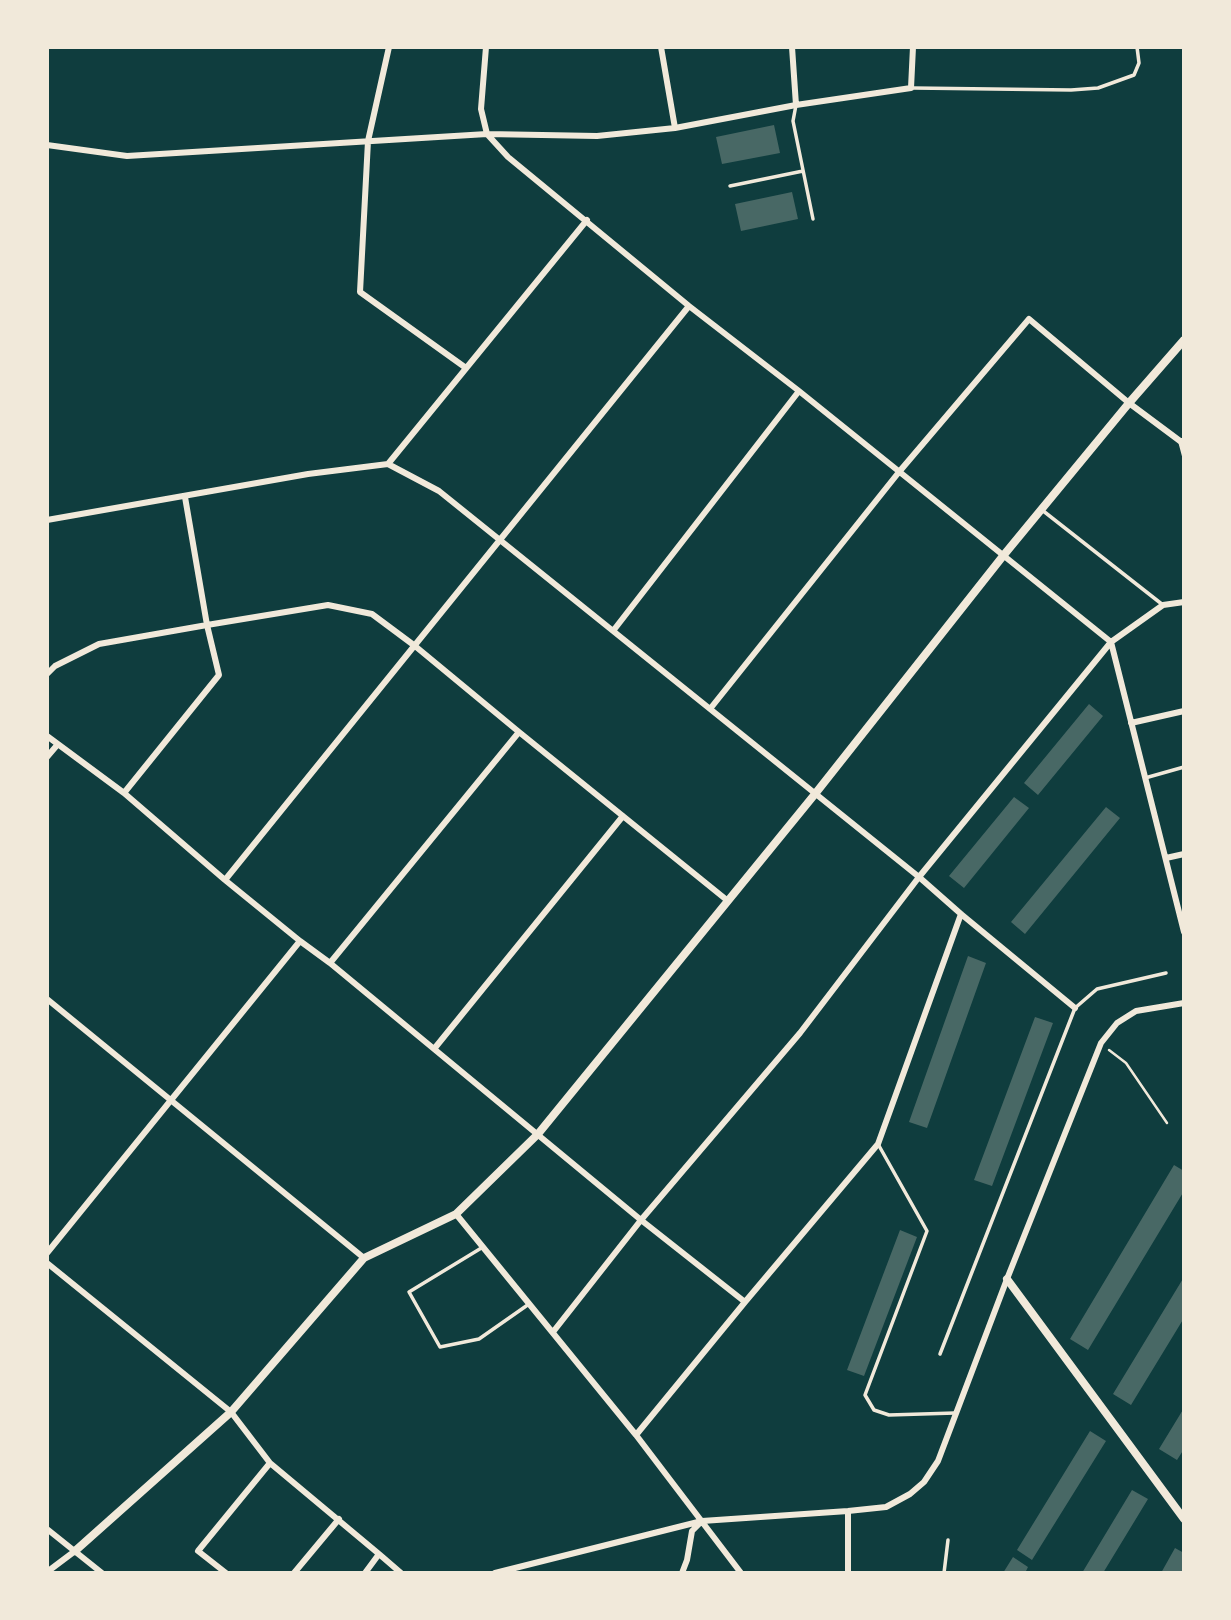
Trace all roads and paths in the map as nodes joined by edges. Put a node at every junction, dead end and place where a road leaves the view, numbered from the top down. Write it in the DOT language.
graph roads {
  1 [pos="389,47"];
  2 [pos="486,47"];
  3 [pos="661,47"];
  4 [pos="792,47"];
  5 [pos="913,47"];
  6 [pos="1137,47"];
  7 [pos="911,88"];
  8 [pos="796,105"];
  9 [pos="675,128"];
  10 [pos="487,134"];
  11 [pos="368,141"];
  12 [pos="47,145"];
  13 [pos="803,171"];
  14 [pos="730,186"];
  15 [pos="813,219"];
  16 [pos="587,220"];
  17 [pos="689,306"];
  18 [pos="1184,340"];
  19 [pos="466,368"];
  20 [pos="799,391"];
  21 [pos="1129,403"];
  22 [pos="1182,441"];
  23 [pos="1184,457"];
  24 [pos="388,464"];
  25 [pos="899,472"];
  26 [pos="185,497"];
  27 [pos="1042,510"];
  28 [pos="47,520"];
  29 [pos="500,540"];
  30 [pos="1003,556"];
  31 [pos="1184,602"];
  32 [pos="1163,605"];
  33 [pos="207,625"];
  34 [pos="613,631"];
  35 [pos="1111,642"];
  36 [pos="415,646"];
  37 [pos="47,674"];
  38 [pos="710,709"];
  39 [pos="1184,711"];
  40 [pos="1131,723"];
  41 [pos="519,732"];
  42 [pos="47,736"];
  43 [pos="58,744"];
  44 [pos="47,757"];
  45 [pos="1184,767"];
  46 [pos="1146,778"];
  47 [pos="124,793"];
  48 [pos="815,794"];
  49 [pos="623,816"];
  50 [pos="1184,854"];
  51 [pos="1166,858"];
  52 [pos="919,877"];
  53 [pos="225,880"];
  54 [pos="728,901"];
  55 [pos="961,914"];
  56 [pos="1184,932"];
  57 [pos="300,941"];
  58 [pos="330,963"];
  59 [pos="1166,973"];
  60 [pos="47,999"];
  61 [pos="1184,1003"];
  62 [pos="1075,1008"];
  63 [pos="1101,1043"];
  64 [pos="434,1049"];
  65 [pos="171,1100"];
  66 [pos="1167,1123"];
  67 [pos="538,1134"];
  68 [pos="878,1144"];
  69 [pos="456,1214"];
  70 [pos="641,1220"];
  71 [pos="483,1247"];
  72 [pos="47,1253"];
  73 [pos="364,1258"];
  74 [pos="47,1263"];
  75 [pos="1007,1279"];
  76 [pos="745,1301"];
  77 [pos="530,1303"];
  78 [pos="553,1332"];
  79 [pos="940,1354"];
  80 [pos="231,1412"];
  81 [pos="956,1413"];
  82 [pos="636,1435"];
  83 [pos="270,1462"];
  84 [pos="848,1511"];
  85 [pos="338,1519"];
  86 [pos="1184,1519"];
  87 [pos="702,1521"];
  88 [pos="47,1529"];
  89 [pos="948,1540"];
  90 [pos="75,1551"];
  91 [pos="379,1554"];
  92 [pos="47,1572"];
  93 [pos="102,1573"];
  94 [pos="226,1573"];
  95 [pos="294,1573"];
  96 [pos="365,1573"];
  97 [pos="401,1573"];
  98 [pos="495,1573"];
  99 [pos="681,1573"];
  100 [pos="741,1573"];
  101 [pos="848,1573"];
  102 [pos="944,1573"];
  1 -- 11 [label="street"];
  2 -- 10 [label="street"];
  3 -- 9 [label="street"];
  4 -- 8 [label="street"];
  5 -- 7 [label="street"];
  6 -- 7 [label="lane"];
  7 -- 8 [label="street"];
  8 -- 9 [label="street"];
  8 -- 13 [label="lane"];
  9 -- 10 [label="street"];
  10 -- 11 [label="street"];
  10 -- 16 [label="street"];
  11 -- 12 [label="street"];
  11 -- 19 [label="street"];
  13 -- 14 [label="lane"];
  13 -- 15 [label="lane"];
  16 -- 17 [label="street"];
  16 -- 19 [label="street"];
  17 -- 20 [label="street"];
  17 -- 29 [label="street"];
  18 -- 21 [label="street"];
  19 -- 24 [label="street"];
  20 -- 25 [label="street"];
  20 -- 34 [label="street"];
  21 -- 22 [label="street"];
  21 -- 25 [label="street"];
  21 -- 27 [label="street"];
  22 -- 23 [label="lane"];
  24 -- 26 [label="street"];
  24 -- 29 [label="street"];
  25 -- 30 [label="street"];
  25 -- 38 [label="street"];
  26 -- 28 [label="street"];
  26 -- 33 [label="street"];
  27 -- 30 [label="street"];
  27 -- 32 [label="lane"];
  29 -- 34 [label="street"];
  29 -- 36 [label="street"];
  30 -- 35 [label="street"];
  30 -- 48 [label="street"];
  31 -- 32 [label="street"];
  32 -- 35 [label="street"];
  33 -- 36 [label="street"];
  33 -- 37 [label="street"];
  33 -- 47 [label="street"];
  34 -- 38 [label="street"];
  35 -- 40 [label="street"];
  35 -- 52 [label="street"];
  36 -- 41 [label="street"];
  36 -- 53 [label="street"];
  38 -- 48 [label="street"];
  39 -- 40 [label="street"];
  40 -- 46 [label="street"];
  41 -- 49 [label="street"];
  41 -- 58 [label="street"];
  42 -- 43 [label="street"];
  43 -- 44 [label="street"];
  43 -- 47 [label="street"];
  45 -- 46 [label="lane"];
  46 -- 51 [label="street"];
  47 -- 53 [label="street"];
  48 -- 52 [label="street"];
  48 -- 54 [label="street"];
  49 -- 54 [label="street"];
  49 -- 64 [label="street"];
  50 -- 51 [label="street"];
  51 -- 56 [label="street"];
  52 -- 55 [label="street"];
  52 -- 70 [label="street"];
  53 -- 57 [label="street"];
  54 -- 67 [label="street"];
  55 -- 62 [label="street"];
  55 -- 68 [label="street"];
  57 -- 58 [label="street"];
  57 -- 65 [label="street"];
  58 -- 64 [label="street"];
  59 -- 62 [label="lane"];
  60 -- 65 [label="street"];
  61 -- 63 [label="street"];
  62 -- 79 [label="lane"];
  63 -- 66 [label="path"];
  63 -- 75 [label="street"];
  64 -- 67 [label="street"];
  65 -- 72 [label="street"];
  65 -- 73 [label="street"];
  67 -- 69 [label="street"];
  67 -- 70 [label="street"];
  68 -- 76 [label="street"];
  68 -- 81 [label="lane"];
  69 -- 71 [label="street"];
  69 -- 73 [label="street"];
  70 -- 76 [label="street"];
  70 -- 78 [label="street"];
  71 -- 77 [label="street"];
  71 -- 77 [label="lane"];
  73 -- 80 [label="street"];
  74 -- 80 [label="street"];
  75 -- 81 [label="street"];
  75 -- 86 [label="street"];
  76 -- 82 [label="street"];
  77 -- 78 [label="street"];
  78 -- 82 [label="street"];
  80 -- 83 [label="street"];
  80 -- 90 [label="street"];
  81 -- 84 [label="street"];
  82 -- 87 [label="street"];
  83 -- 85 [label="street"];
  83 -- 94 [label="street"];
  84 -- 87 [label="street"];
  84 -- 101 [label="street"];
  85 -- 91 [label="street"];
  85 -- 95 [label="street"];
  87 -- 98 [label="street"];
  87 -- 99 [label="street"];
  87 -- 100 [label="street"];
  88 -- 90 [label="street"];
  89 -- 102 [label="lane"];
  90 -- 92 [label="street"];
  90 -- 93 [label="street"];
  91 -- 96 [label="street"];
  91 -- 97 [label="street"];
}
